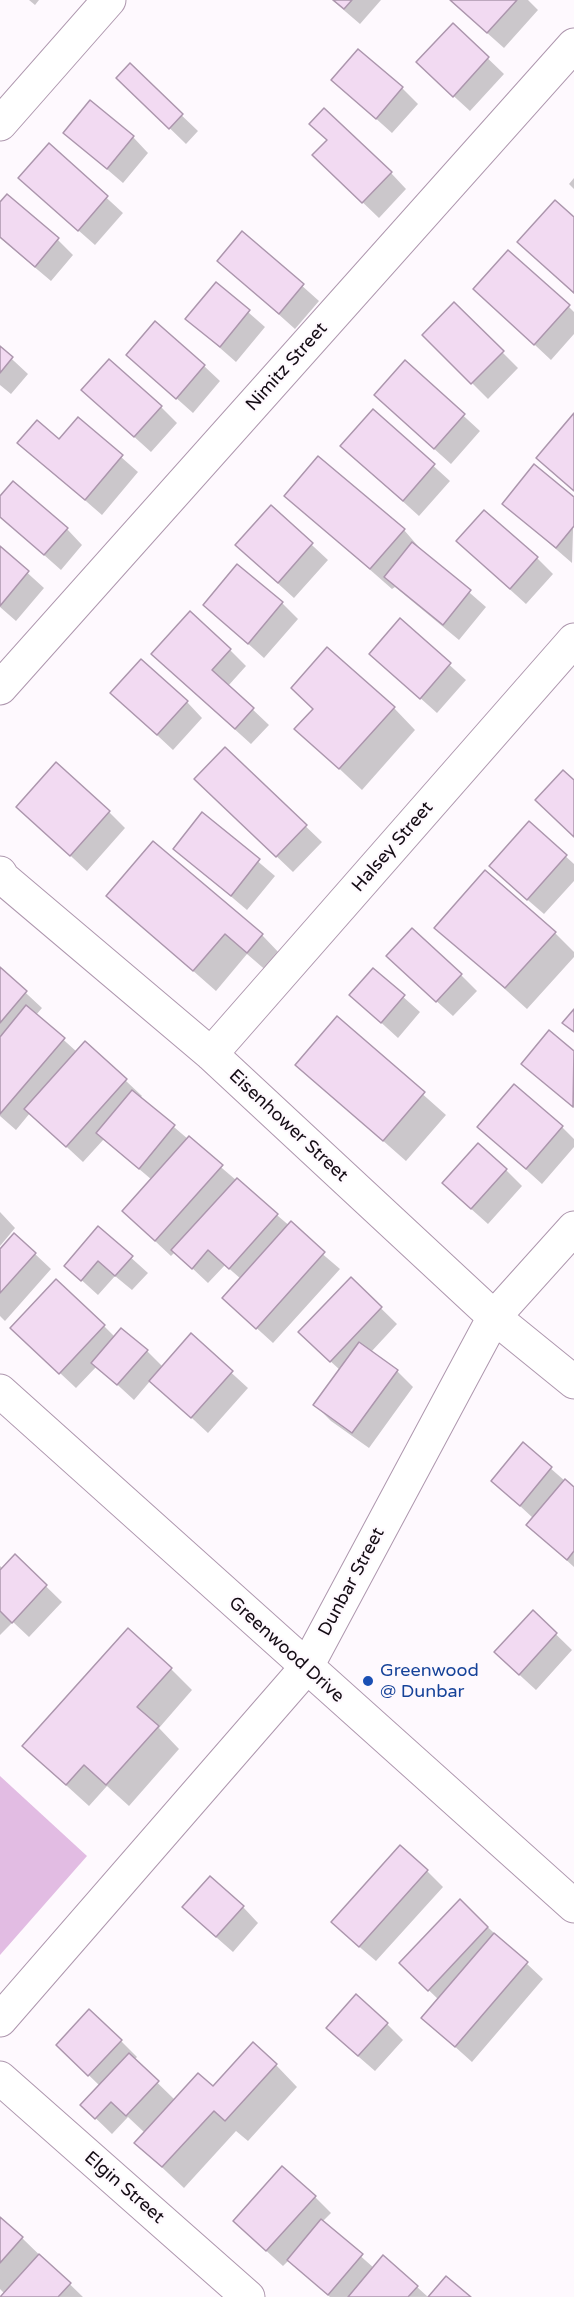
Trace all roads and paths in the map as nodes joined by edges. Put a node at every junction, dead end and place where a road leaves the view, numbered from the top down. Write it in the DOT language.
graph roads {
  1 [pos="109,0"];
  2 [pos="574,45"];
  3 [pos="0,124"];
  4 [pos="574,640"];
  5 [pos="0,688"];
  6 [pos="0,873"];
  7 [pos="211,1054"];
  8 [pos="574,1228"];
  9 [pos="494,1317"];
  10 [pos="574,1382"];
  11 [pos="0,1391"];
  12 [pos="306,1668"];
  13 [pos="574,1906"];
  14 [pos="0,2020"];
  15 [pos="0,2078"];
  16 [pos="248,2297"];
  1 -- 3 [label="street"];
  2 -- 5 [label="street, Nimitz Street"];
  4 -- 7 [label="street, Halsey Street"];
  6 -- 7 [label="street, Eisenhower Street"];
  7 -- 9 [label="street, Eisenhower Street"];
  8 -- 9 [label="street, Dunbar Street"];
  9 -- 10 [label="street, Eisenhower Street"];
  9 -- 12 [label="street, Dunbar Street"];
  11 -- 12 [label="street, Greenwood Drive"];
  12 -- 13 [label="street, Greenwood Drive"];
  12 -- 14 [label="street, Dunbar Street"];
  15 -- 16 [label="street, Elgin Street"];
}
